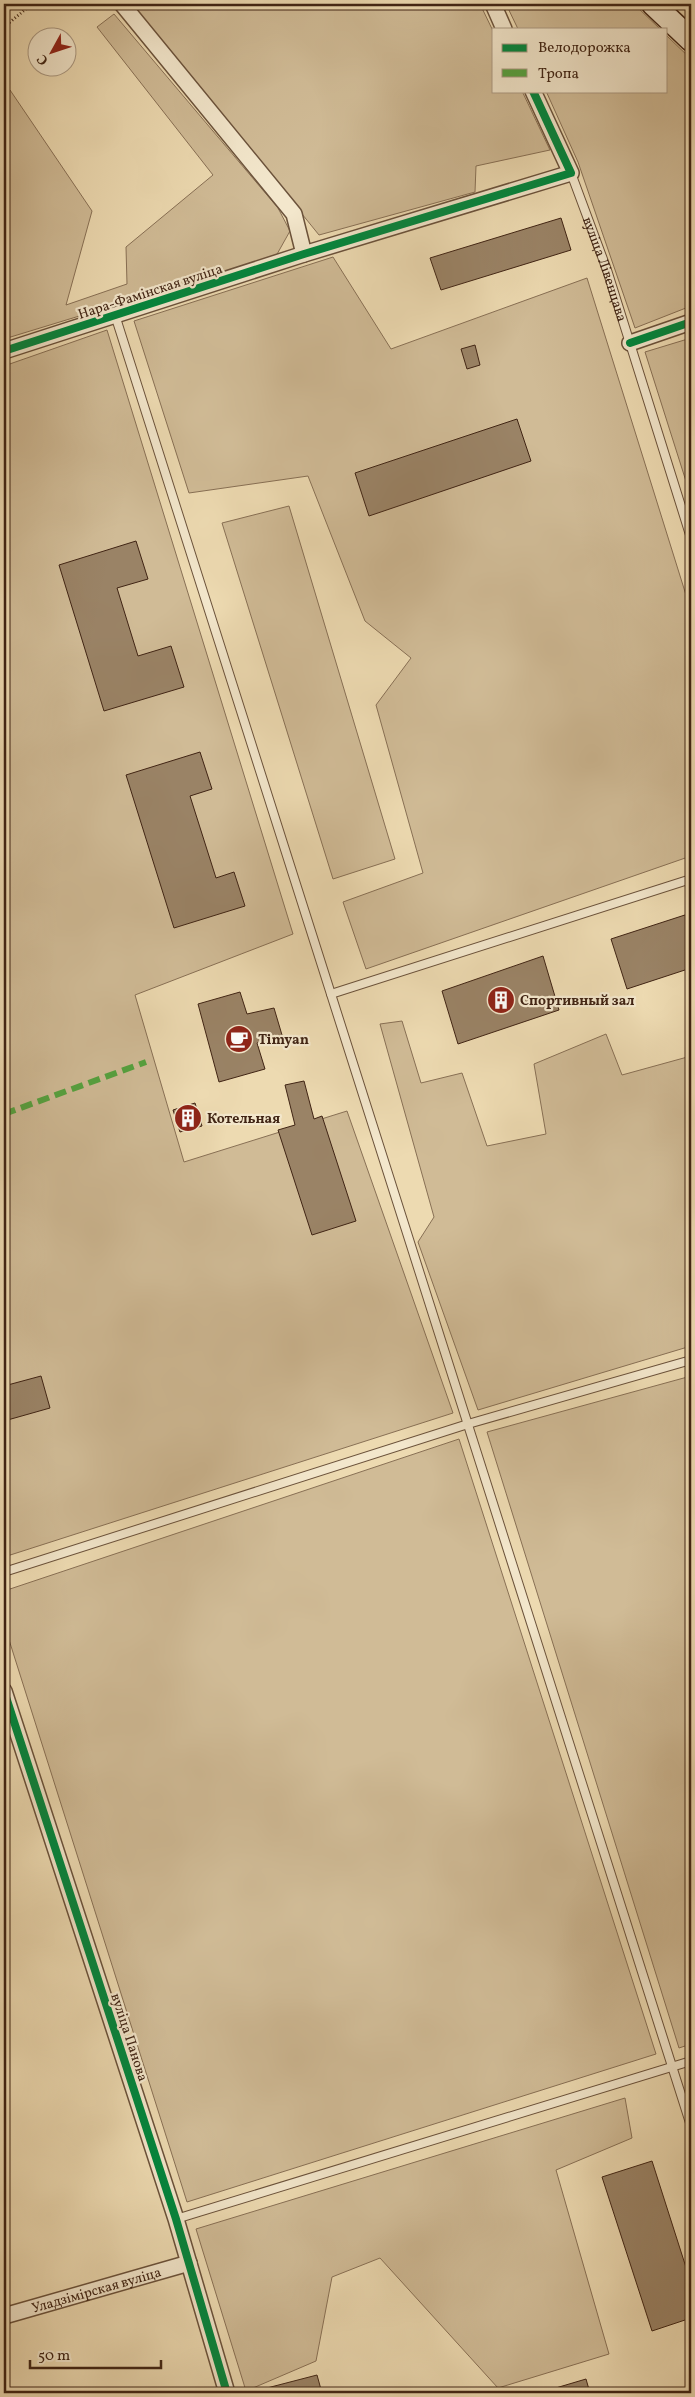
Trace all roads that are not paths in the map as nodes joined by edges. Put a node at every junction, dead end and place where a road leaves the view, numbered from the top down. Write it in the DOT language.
graph roads {
  1 [pos="122,4"];
  2 [pos="492,4"];
  3 [pos="653,4"];
  4 [pos="504,28"];
  5 [pos="691,40"];
  6 [pos="533,92"];
  7 [pos="571,173"];
  8 [pos="304,254"];
  9 [pos="115,315"];
  10 [pos="691,322"];
  11 [pos="630,343"];
  12 [pos="4,351"];
  13 [pos="691,538"];
  14 [pos="691,879"];
  15 [pos="331,994"];
  16 [pos="691,1360"];
  17 [pos="468,1424"];
  18 [pos="4,1572"];
  19 [pos="4,1691"];
  20 [pos="6,1709"];
  21 [pos="691,2060"];
  22 [pos="673,2066"];
  23 [pos="691,2126"];
  24 [pos="176,2219"];
  25 [pos="189,2263"];
  26 [pos="4,2316"];
  27 [pos="227,2393"];
  1 -- 8 [label="street"];
  2 -- 4 [label="street"];
  3 -- 5 [label="street"];
  6 -- 7 [label="street, вуліца Лівенцава"];
  7 -- 8 [label="street, Нара-Фамінская вуліца"];
  7 -- 11 [label="lane, вуліца Лівенцава"];
  8 -- 9 [label="street, Нара-Фамінская вуліца"];
  9 -- 12 [label="street, Нара-Фамінская вуліца"];
  9 -- 15 [label="lane"];
  10 -- 11 [label="street"];
  11 -- 13 [label="lane, вуліца Лівенцава"];
  14 -- 15 [label="lane"];
  15 -- 17 [label="lane"];
  16 -- 17 [label="lane"];
  17 -- 18 [label="lane"];
  17 -- 22 [label="lane"];
  19 -- 20 [label="street, вуліца Панова"];
  20 -- 24 [label="street, вуліца Панова"];
  21 -- 22 [label="lane"];
  22 -- 23 [label="lane"];
  22 -- 24 [label="lane"];
  24 -- 25 [label="street, вуліца Панова"];
  25 -- 26 [label="street, Уладзімірская вуліца"];
  25 -- 27 [label="street, вуліца Панова"];
}
